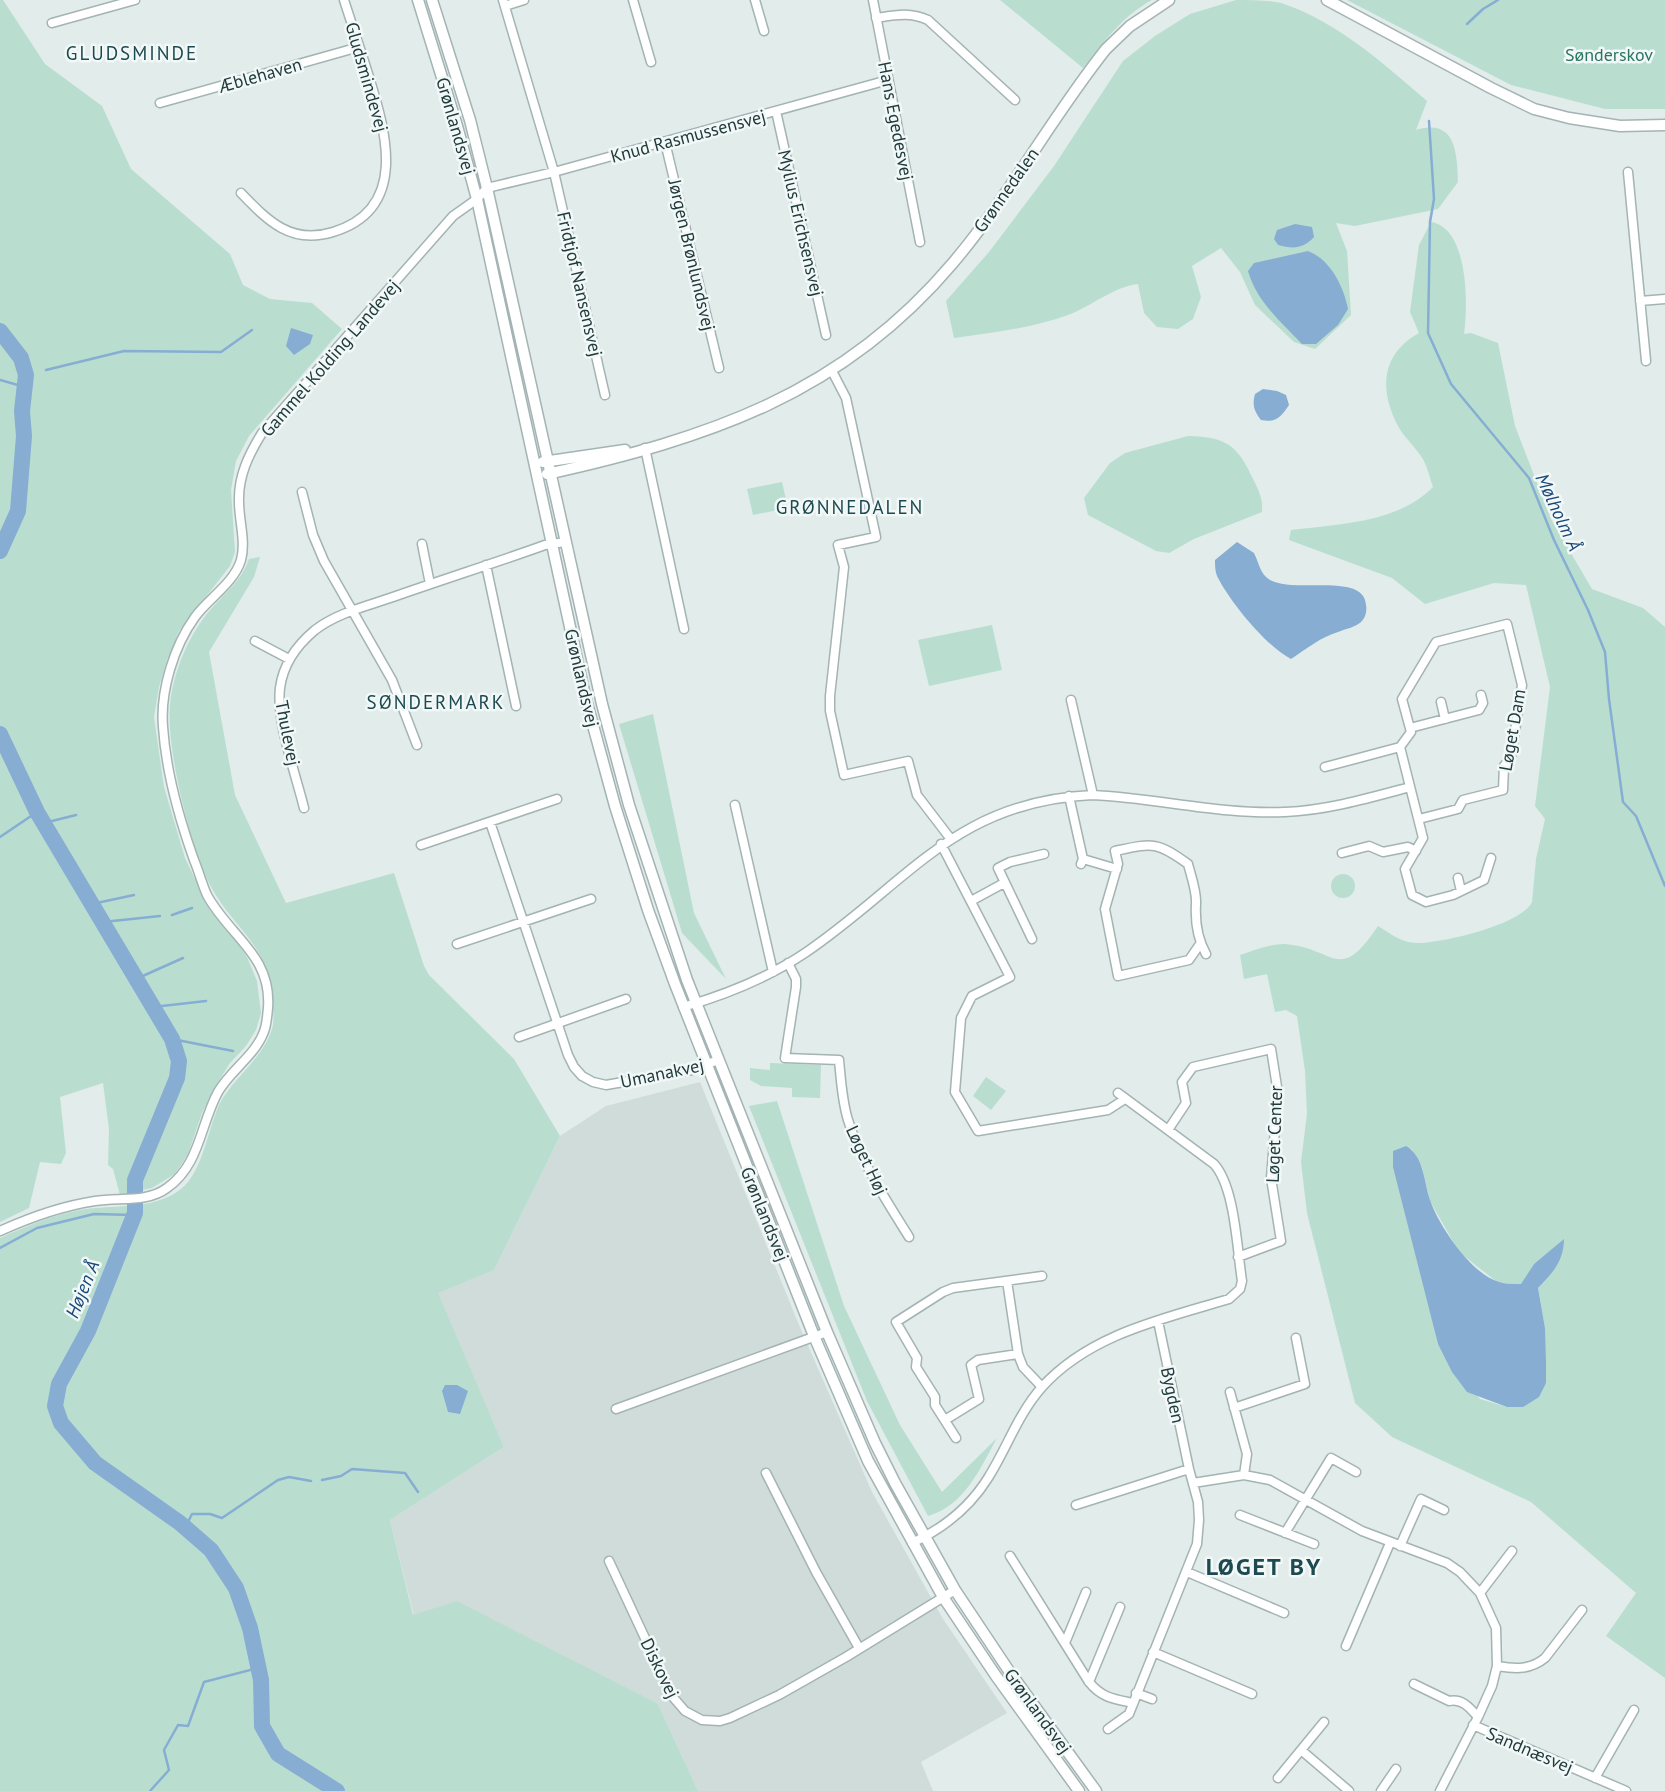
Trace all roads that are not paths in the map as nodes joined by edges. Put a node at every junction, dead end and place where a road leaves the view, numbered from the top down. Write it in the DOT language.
graph roads {
  1 [pos="135,0"];
  2 [pos="344,0"];
  3 [pos="418,0"];
  4 [pos="432,0"];
  5 [pos="524,0"];
  6 [pos="633,0"];
  7 [pos="755,0"];
  8 [pos="873,0"];
  9 [pos="1169,0"];
  10 [pos="1327,0"];
  11 [pos="504,3"];
  12 [pos="876,18"];
  13 [pos="52,23"];
  14 [pos="764,31"];
  15 [pos="359,47"];
  16 [pos="651,62"];
  17 [pos="888,80"];
  18 [pos="1015,100"];
  19 [pos="160,103"];
  20 [pos="776,111"];
  21 [pos="1665,125"];
  22 [pos="666,142"];
  23 [pos="554,172"];
  24 [pos="1628,172"];
  25 [pos="487,188"];
  26 [pos="241,193"];
  27 [pos="477,199"];
  28 [pos="920,242"];
  29 [pos="1665,299"];
  30 [pos="1640,301"];
  31 [pos="826,335"];
  32 [pos="1646,362"];
  33 [pos="719,368"];
  34 [pos="832,371"];
  35 [pos="605,395"];
  36 [pos="642,449"];
  37 [pos="549,461"];
  38 [pos="536,463"];
  39 [pos="551,473"];
  40 [pos="538,476"];
  41 [pos="302,492"];
  42 [pos="565,542"];
  43 [pos="422,544"];
  44 [pos="551,544"];
  45 [pos="486,565"];
  46 [pos="430,584"];
  47 [pos="352,611"];
  48 [pos="684,629"];
  49 [pos="255,640"];
  50 [pos="289,659"];
  51 [pos="1481,695"];
  52 [pos="1071,700"];
  53 [pos="1441,702"];
  54 [pos="516,706"];
  55 [pos="1445,719"];
  56 [pos="1410,728"];
  57 [pos="417,745"];
  58 [pos="1400,747"];
  59 [pos="1325,767"];
  60 [pos="1410,787"];
  61 [pos="1069,796"];
  62 [pos="1093,796"];
  63 [pos="557,799"];
  64 [pos="735,805"];
  65 [pos="304,808"];
  66 [pos="1419,819"];
  67 [pos="490,822"];
  68 [pos="950,838"];
  69 [pos="942,844"];
  70 [pos="421,845"];
  71 [pos="1416,850"];
  72 [pos="1342,853"];
  73 [pos="1044,854"];
  74 [pos="1491,858"];
  75 [pos="1117,869"];
  76 [pos="1458,878"];
  77 [pos="1004,883"];
  78 [pos="1461,891"];
  79 [pos="591,899"];
  80 [pos="971,901"];
  81 [pos="523,923"];
  82 [pos="1032,939"];
  83 [pos="457,944"];
  84 [pos="1200,944"];
  85 [pos="1206,954"];
  86 [pos="788,963"];
  87 [pos="773,972"];
  88 [pos="625,999"];
  89 [pos="696,1003"];
  90 [pos="683,1007"];
  91 [pos="557,1024"];
  92 [pos="519,1037"];
  93 [pos="718,1060"];
  94 [pos="706,1066"];
  95 [pos="1168,1130"];
  96 [pos="0,1231"];
  97 [pos="909,1237"];
  98 [pos="1238,1257"];
  99 [pos="1042,1276"];
  100 [pos="1007,1281"];
  101 [pos="1158,1321"];
  102 [pos="827,1332"];
  103 [pos="814,1336"];
  104 [pos="1296,1338"];
  105 [pos="1018,1354"];
  106 [pos="1042,1387"];
  107 [pos="1230,1392"];
  108 [pos="1234,1408"];
  109 [pos="616,1409"];
  110 [pos="945,1420"];
  111 [pos="956,1438"];
  112 [pos="1189,1469"];
  113 [pos="1356,1472"];
  114 [pos="766,1474"];
  115 [pos="1244,1475"];
  116 [pos="1193,1483"];
  117 [pos="1305,1498"];
  118 [pos="1076,1505"];
  119 [pos="1444,1510"];
  120 [pos="1240,1515"];
  121 [pos="1285,1533"];
  122 [pos="924,1538"];
  123 [pos="912,1543"];
  124 [pos="1390,1543"];
  125 [pos="1314,1544"];
  126 [pos="1400,1546"];
  127 [pos="1512,1551"];
  128 [pos="1010,1556"];
  129 [pos="609,1561"];
  130 [pos="1187,1572"];
  131 [pos="955,1590"];
  132 [pos="1086,1592"];
  133 [pos="1480,1593"];
  134 [pos="943,1597"];
  135 [pos="1119,1607"];
  136 [pos="1582,1610"];
  137 [pos="1284,1613"];
  138 [pos="1065,1643"];
  139 [pos="1346,1646"];
  140 [pos="859,1648"];
  141 [pos="1153,1652"];
  142 [pos="1497,1666"];
  143 [pos="1089,1682"];
  144 [pos="1414,1684"];
  145 [pos="1136,1693"];
  146 [pos="1252,1694"];
  147 [pos="1152,1699"];
  148 [pos="1133,1703"];
  149 [pos="1634,1710"];
  150 [pos="1476,1721"];
  151 [pos="1324,1722"];
  152 [pos="1108,1729"];
  153 [pos="1301,1750"];
  154 [pos="1396,1769"];
  155 [pos="1278,1778"];
  156 [pos="1595,1778"];
  157 [pos="1079,1791"];
  158 [pos="1096,1791"];
  159 [pos="1349,1791"];
  160 [pos="1381,1791"];
  161 [pos="1440,1791"];
  162 [pos="1626,1791"];
  1 -- 13 [label="street"];
  2 -- 15 [label="street, Gludsmindevej"];
  3 -- 27 [label="street, Grønlandsvej"];
  4 -- 25 [label="street, Grønlandsvej"];
  5 -- 11 [label="street"];
  6 -- 16 [label="street"];
  7 -- 14 [label="street"];
  8 -- 12 [label="street, Hans Egedesvej"];
  9 -- 34 [label="street, Grønnedalen"];
  10 -- 21 [label="street"];
  11 -- 23 [label="street, Fridtjof Nansensvej"];
  12 -- 17 [label="street, Hans Egedesvej"];
  12 -- 18 [label="street"];
  15 -- 19 [label="street, Æblehaven"];
  15 -- 26 [label="street, Gludsmindevej"];
  17 -- 20 [label="street, Knud Rasmussensvej"];
  17 -- 28 [label="street, Hans Egedesvej"];
  20 -- 22 [label="street, Knud Rasmussensvej"];
  20 -- 31 [label="street, Mylius Erichsensvej"];
  22 -- 23 [label="street, Knud Rasmussensvej"];
  22 -- 33 [label="street, Jørgen Brønlundsvej"];
  23 -- 25 [label="street, Knud Rasmussensvej"];
  23 -- 35 [label="street, Fridtjof Nansensvej"];
  24 -- 30 [label="street"];
  25 -- 27 [label="street, Gammel Kolding Landevej"];
  25 -- 37 [label="street, Grønlandsvej"];
  27 -- 38 [label="street, Grønlandsvej"];
  27 -- 96 [label="street, Gammel Kolding Landevej"];
  29 -- 30 [label="street"];
  30 -- 32 [label="street"];
  34 -- 36 [label="street, Grønnedalen"];
  34 -- 68 [label="street"];
  36 -- 37 [label="street, Grønnedalen"];
  36 -- 39 [label="street, Grønnedalen"];
  36 -- 48 [label="street"];
  37 -- 38 [label="street, Grønnedalen"];
  37 -- 39 [label="street, Grønlandsvej"];
  38 -- 40 [label="street, Grønlandsvej"];
  39 -- 40 [label="street, Grønnedalen"];
  39 -- 42 [label="street, Grønlandsvej"];
  40 -- 44 [label="street, Grønlandsvej"];
  41 -- 47 [label="street"];
  42 -- 44 [label="street, Thulevej"];
  42 -- 89 [label="street, Grønlandsvej"];
  43 -- 46 [label="street"];
  44 -- 45 [label="street, Thulevej"];
  44 -- 90 [label="street, Grønlandsvej"];
  45 -- 46 [label="street, Thulevej"];
  45 -- 54 [label="street"];
  46 -- 47 [label="street, Thulevej"];
  47 -- 50 [label="street, Thulevej"];
  47 -- 57 [label="street"];
  49 -- 50 [label="street"];
  50 -- 65 [label="street, Thulevej"];
  51 -- 55 [label="street, Løget Dam"];
  52 -- 62 [label="street"];
  53 -- 55 [label="street"];
  55 -- 56 [label="street, Løget Dam"];
  56 -- 58 [label="street"];
  56 -- 66 [label="street, Løget Dam"];
  58 -- 59 [label="street"];
  58 -- 60 [label="street"];
  60 -- 62 [label="street"];
  60 -- 66 [label="street"];
  61 -- 62 [label="street"];
  61 -- 68 [label="street"];
  61 -- 75 [label="street"];
  63 -- 67 [label="street"];
  64 -- 87 [label="street"];
  66 -- 71 [label="street"];
  67 -- 70 [label="street"];
  67 -- 81 [label="street, Umanakvej"];
  68 -- 69 [label="street"];
  69 -- 80 [label="street"];
  69 -- 86 [label="street"];
  71 -- 72 [label="street"];
  71 -- 78 [label="street"];
  73 -- 77 [label="street"];
  74 -- 78 [label="street"];
  75 -- 84 [label="street"];
  75 -- 84 [label="street"];
  76 -- 78 [label="street"];
  77 -- 80 [label="street"];
  77 -- 82 [label="street"];
  79 -- 81 [label="street"];
  80 -- 95 [label="street"];
  81 -- 83 [label="street"];
  81 -- 91 [label="street, Umanakvej"];
  84 -- 85 [label="street"];
  86 -- 87 [label="street"];
  86 -- 97 [label="street, Løget Høj"];
  87 -- 89 [label="street"];
  88 -- 91 [label="street"];
  89 -- 90 [label="street"];
  89 -- 93 [label="street, Grønlandsvej"];
  90 -- 94 [label="street, Grønlandsvej"];
  91 -- 92 [label="street"];
  91 -- 94 [label="street, Umanakvej"];
  93 -- 94 [label="street, Umanakvej"];
  93 -- 102 [label="street, Grønlandsvej"];
  94 -- 103 [label="street, Grønlandsvej"];
  95 -- 98 [label="street"];
  95 -- 98 [label="street, Løget Center"];
  98 -- 101 [label="street"];
  99 -- 100 [label="street"];
  100 -- 105 [label="street"];
  100 -- 110 [label="street"];
  101 -- 106 [label="street"];
  101 -- 112 [label="street, Bygden"];
  102 -- 103 [label="street"];
  102 -- 122 [label="street, Grønlandsvej"];
  103 -- 109 [label="street"];
  103 -- 123 [label="street, Grønlandsvej"];
  104 -- 108 [label="street"];
  105 -- 106 [label="street"];
  105 -- 110 [label="street"];
  106 -- 122 [label="street"];
  107 -- 108 [label="street"];
  108 -- 115 [label="street"];
  110 -- 111 [label="street"];
  112 -- 116 [label="street, Bygden"];
  112 -- 118 [label="street"];
  113 -- 117 [label="street"];
  114 -- 140 [label="street"];
  115 -- 116 [label="street, Sandnæsvej"];
  115 -- 117 [label="street, Sandnæsvej"];
  116 -- 130 [label="street, Bygden"];
  117 -- 121 [label="street"];
  117 -- 124 [label="street, Sandnæsvej"];
  119 -- 126 [label="street"];
  120 -- 121 [label="street"];
  121 -- 125 [label="street"];
  122 -- 123 [label="street"];
  122 -- 131 [label="street, Grønlandsvej"];
  123 -- 134 [label="street, Grønlandsvej"];
  124 -- 126 [label="street, Sandnæsvej"];
  124 -- 139 [label="street"];
  126 -- 133 [label="street, Sandnæsvej"];
  127 -- 133 [label="street"];
  128 -- 138 [label="street"];
  129 -- 140 [label="street, Diskovej"];
  130 -- 137 [label="street"];
  130 -- 141 [label="street, Bygden"];
  131 -- 134 [label="street, Diskovej"];
  131 -- 158 [label="street, Grønlandsvej"];
  132 -- 138 [label="street"];
  133 -- 142 [label="street, Sandnæsvej"];
  134 -- 140 [label="street, Diskovej"];
  134 -- 157 [label="street, Grønlandsvej"];
  135 -- 143 [label="street"];
  136 -- 142 [label="street"];
  138 -- 143 [label="street"];
  141 -- 145 [label="street, Bygden"];
  141 -- 146 [label="street"];
  142 -- 150 [label="street, Sandnæsvej"];
  143 -- 148 [label="street"];
  144 -- 150 [label="street, Sandnæsvej"];
  145 -- 147 [label="street"];
  145 -- 148 [label="street, Bygden"];
  148 -- 152 [label="street, Bygden"];
  149 -- 156 [label="street, Sandnæsvej"];
  150 -- 156 [label="street, Sandnæsvej"];
  150 -- 161 [label="street"];
  151 -- 153 [label="street"];
  153 -- 155 [label="street"];
  153 -- 159 [label="street"];
  154 -- 160 [label="street"];
  156 -- 162 [label="street, Sandnæsvej"];
}
